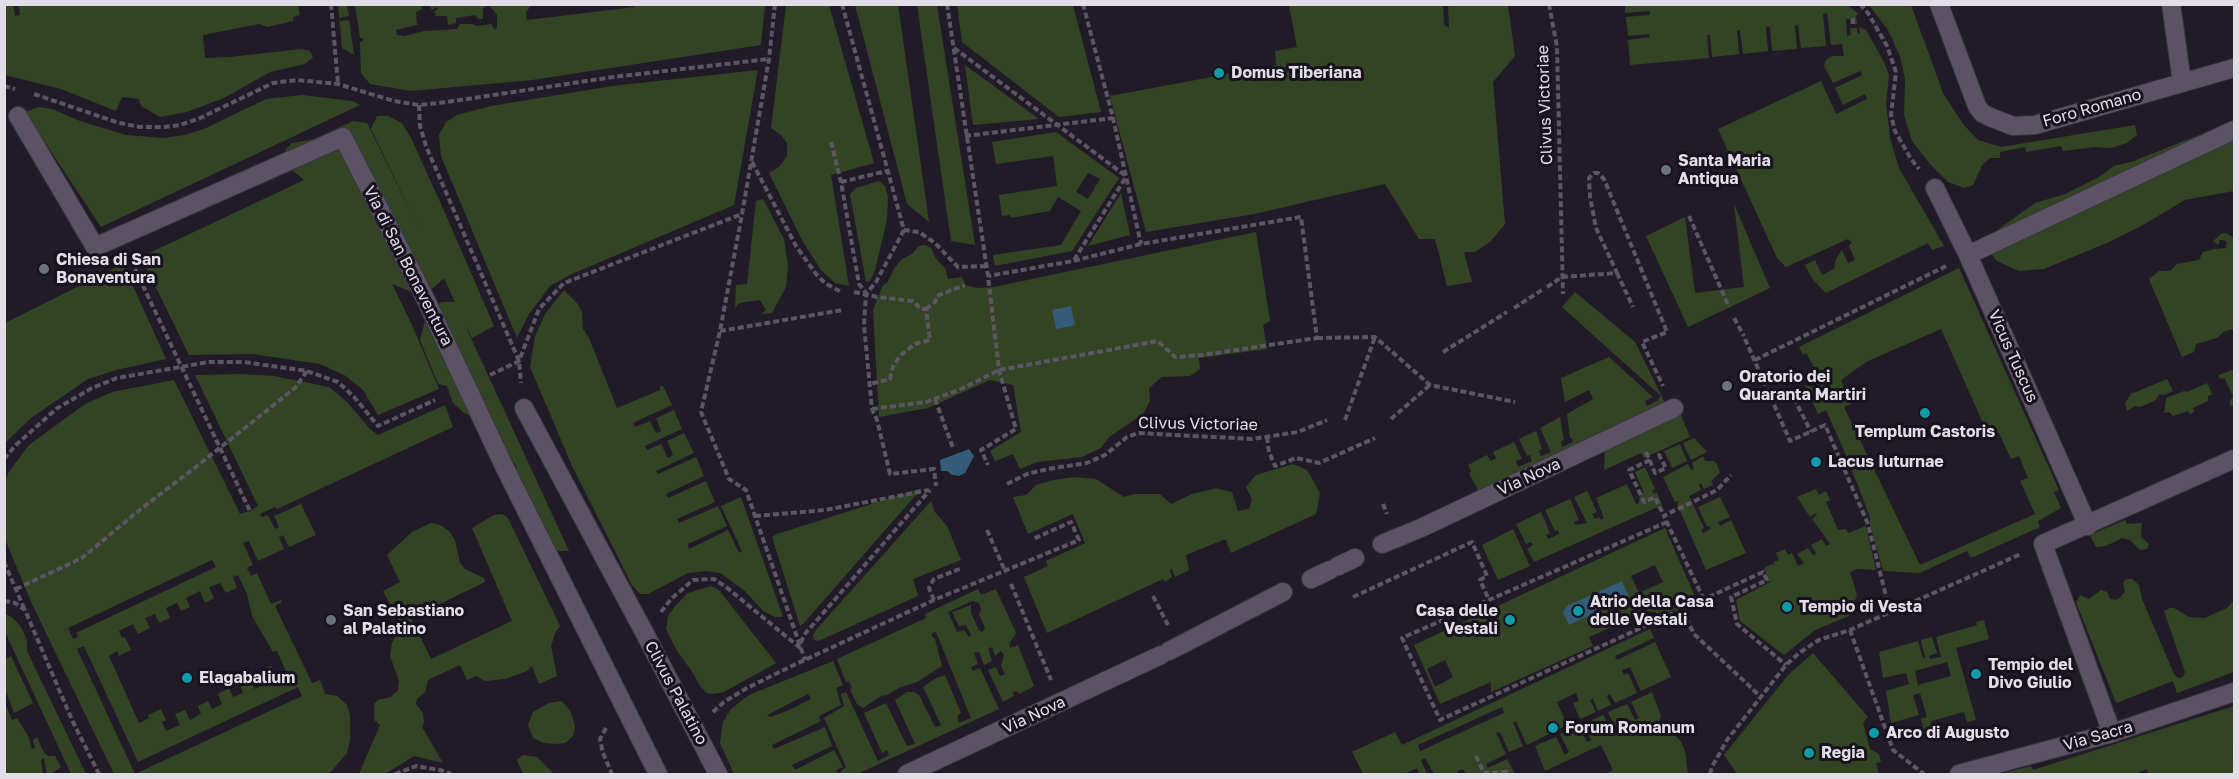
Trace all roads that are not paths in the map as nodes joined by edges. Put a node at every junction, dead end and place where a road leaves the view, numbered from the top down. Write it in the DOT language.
graph roads {
  1 [pos="1940,4"];
  2 [pos="2171,4"];
  3 [pos="2235,68"];
  4 [pos="2182,82"];
  5 [pos="18,116"];
  6 [pos="2235,130"];
  7 [pos="1935,188"];
  8 [pos="1968,255"];
  9 [pos="524,408"];
  10 [pos="1674,408"];
  11 [pos="2235,459"];
  12 [pos="2088,526"];
  13 [pos="2235,692"];
  14 [pos="2112,733"];
  15 [pos="658,774"];
  16 [pos="718,774"];
  17 [pos="907,774"];
  18 [pos="1959,774"];
  1 -- 4 [label="street, Foro Romano"];
  2 -- 4 [label="street"];
  3 -- 4 [label="street, Foro Romano"];
  5 -- 15 [label="street, Via di San Bonaventura"];
  6 -- 8 [label="street"];
  7 -- 8 [label="street, Vicus Tuscus"];
  8 -- 12 [label="street, Vicus Tuscus"];
  9 -- 16 [label="street, Clivus Palatino"];
  10 -- 17 [label="street, Via Nova"];
  11 -- 12 [label="street"];
  12 -- 14 [label="street"];
  13 -- 14 [label="street, Via Sacra"];
  14 -- 18 [label="street, Via Sacra"];
}
